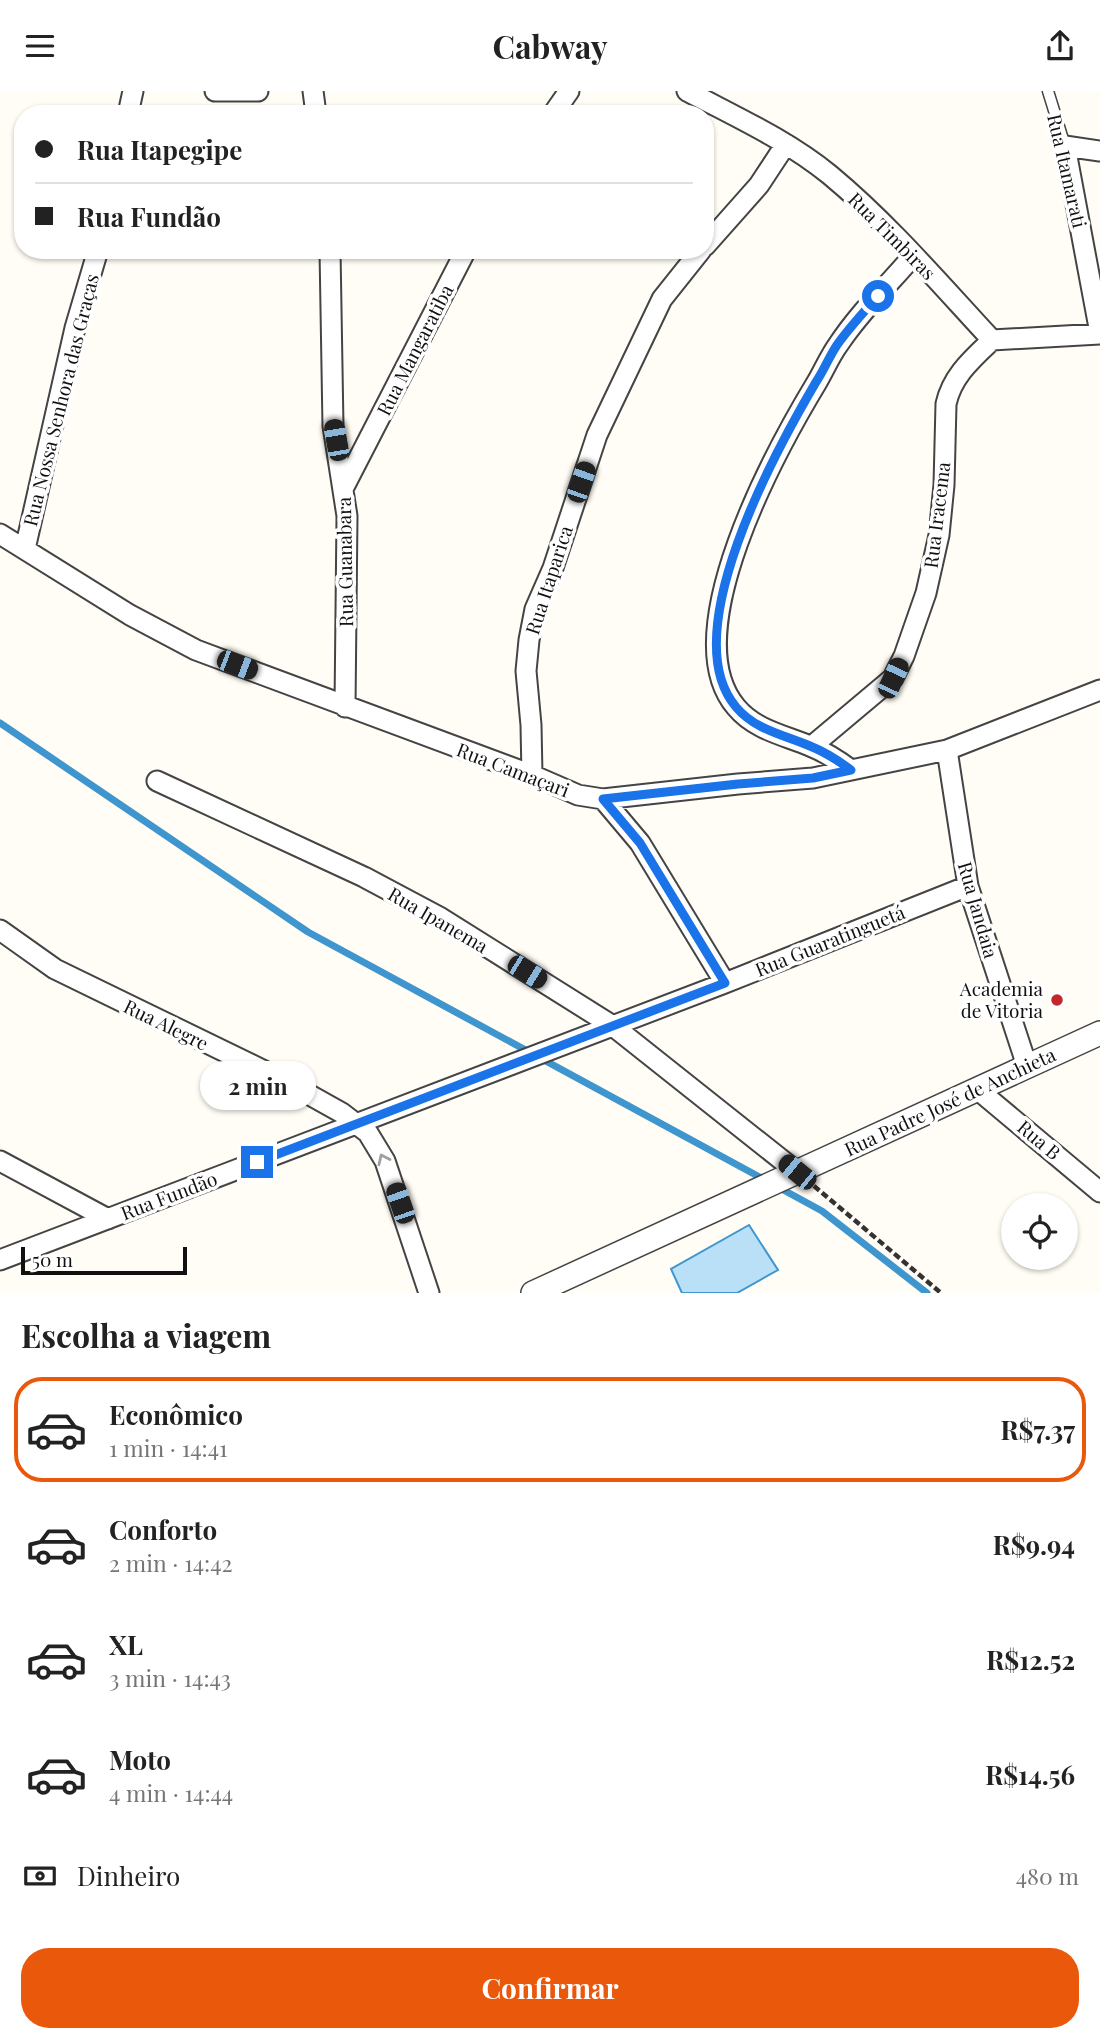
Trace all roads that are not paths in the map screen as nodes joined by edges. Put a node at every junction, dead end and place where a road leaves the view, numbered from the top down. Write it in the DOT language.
graph roads {
  1 [pos="215,91"];
  2 [pos="258,91"];
  3 [pos="687,91"];
  4 [pos="1048,91"];
  5 [pos="713,105"];
  6 [pos="714,105"];
  7 [pos="786,144"];
  8 [pos="1065,146"];
  9 [pos="1100,151"];
  10 [pos="714,236"];
  11 [pos="913,256"];
  12 [pos="95,259"];
  13 [pos="330,259"];
  14 [pos="461,259"];
  15 [pos="694,259"];
  16 [pos="1100,333"];
  17 [pos="992,340"];
  18 [pos="344,487"];
  19 [pos="0,534"];
  20 [pos="25,549"];
  21 [pos="1100,690"];
  22 [pos="345,707"];
  23 [pos="812,746"];
  24 [pos="947,750"];
  25 [pos="851,770"];
  26 [pos="532,775"];
  27 [pos="157,781"];
  28 [pos="603,799"];
  29 [pos="968,886"];
  30 [pos="0,930"];
  31 [pos="26,947"];
  32 [pos="0,950"];
  33 [pos="725,983"];
  34 [pos="613,1026"];
  35 [pos="1100,1033"];
  36 [pos="1027,1066"];
  37 [pos="977,1089"];
  38 [pos="357,1125"];
  39 [pos="0,1161"];
  40 [pos="797,1172"];
  41 [pos="1100,1192"];
  42 [pos="108,1219"];
  43 [pos="0,1260"];
  44 [pos="429,1293"];
  45 [pos="533,1293"];
  1 -- 2 [label="street"];
  3 -- 5 [label="street, Rua Timbiras"];
  4 -- 8 [label="lane, Rua Itamarati"];
  6 -- 7 [label="street, Rua Timbiras"];
  7 -- 10 [label="street"];
  7 -- 11 [label="street, Rua Timbiras"];
  8 -- 9 [label="street"];
  8 -- 16 [label="street, Rua Itamarati"];
  11 -- 17 [label="street, Rua Timbiras"];
  11 -- 23 [label="street"];
  12 -- 20 [label="street, Rua Nossa Senhora das Graças"];
  13 -- 18 [label="street, Rua Guanabara"];
  14 -- 18 [label="street, Rua Mangaratiba"];
  15 -- 26 [label="street, Rua Itaparica"];
  16 -- 17 [label="street"];
  17 -- 23 [label="street, Rua Iracema"];
  18 -- 22 [label="street, Rua Guanabara"];
  19 -- 20 [label="street, Rua Camaçari"];
  20 -- 22 [label="street, Rua Camaçari"];
  21 -- 24 [label="street, Rua Camaçari"];
  22 -- 26 [label="street, Rua Camaçari"];
  23 -- 25 [label="street"];
  24 -- 25 [label="street, Rua Camaçari"];
  24 -- 29 [label="street, Rua Jandaia"];
  25 -- 28 [label="street, Rua Camaçari"];
  26 -- 28 [label="street, Rua Camaçari"];
  27 -- 34 [label="street, Rua Ipanema"];
  28 -- 33 [label="street"];
  29 -- 33 [label="street, Rua Guaratinguetá"];
  29 -- 36 [label="street, Rua Jandaia"];
  30 -- 31 [label="street, Rua Alegre"];
  31 -- 32 [label="street"];
  31 -- 38 [label="street, Rua Alegre"];
  33 -- 34 [label="street, Rua Guaratinguetá"];
  34 -- 38 [label="street, Rua Fundão"];
  34 -- 40 [label="street, Rua Ipanema"];
  35 -- 36 [label="street, Rua Padre José de Anchieta"];
  36 -- 37 [label="street, Rua Padre José de Anchieta"];
  37 -- 40 [label="street, Rua Padre José de Anchieta"];
  37 -- 41 [label="street, Rua B"];
  38 -- 42 [label="street, Rua Fundão"];
  44 -- 38 [label="street, Rua Alegre, one-way"];
  39 -- 42 [label="street"];
  40 -- 45 [label="street, Rua Padre José de Anchieta"];
  42 -- 43 [label="street, Rua Fundão"];
}
